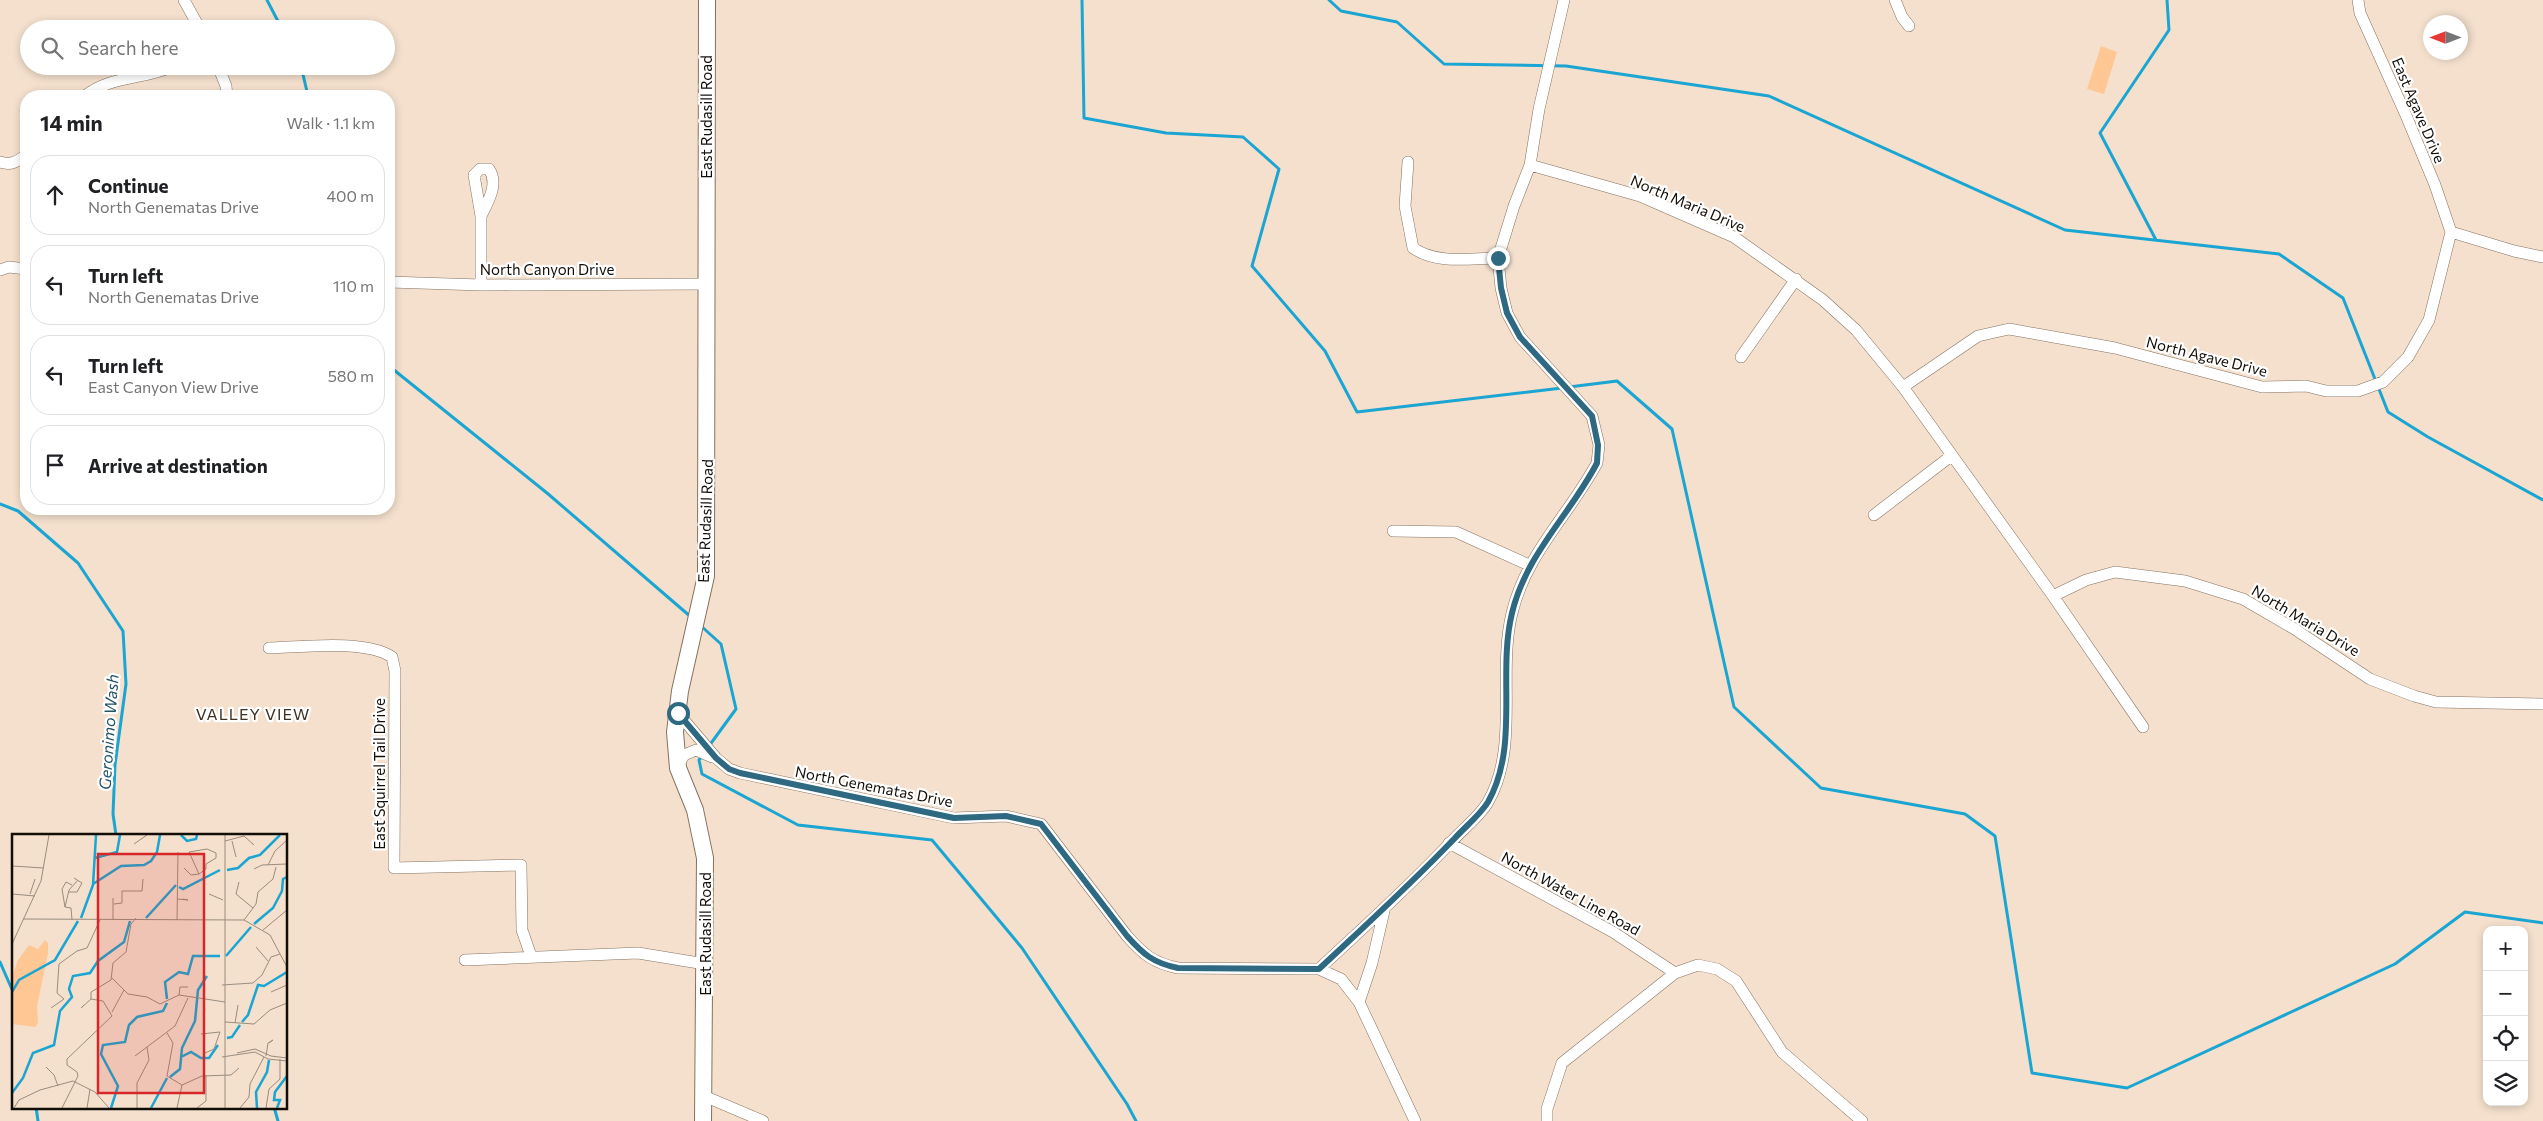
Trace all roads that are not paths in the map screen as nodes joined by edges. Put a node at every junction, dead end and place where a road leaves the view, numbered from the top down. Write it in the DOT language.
graph roads {
  1 [pos="184,0"];
  2 [pos="707,0"];
  3 [pos="1564,0"];
  4 [pos="1895,0"];
  5 [pos="2358,0"];
  6 [pos="195,20"];
  7 [pos="1909,26"];
  8 [pos="147,75"];
  9 [pos="222,75"];
  10 [pos="94,90"];
  11 [pos="226,90"];
  12 [pos="20,159"];
  13 [pos="0,162"];
  14 [pos="1408,162"];
  15 [pos="1530,165"];
  16 [pos="481,216"];
  17 [pos="2451,232"];
  18 [pos="2543,257"];
  19 [pos="1498,258"];
  20 [pos="20,268"];
  21 [pos="0,270"];
  22 [pos="1796,280"];
  23 [pos="395,282"];
  24 [pos="706,284"];
  25 [pos="481,285"];
  26 [pos="1741,357"];
  27 [pos="1903,387"];
  28 [pos="1951,456"];
  29 [pos="1874,515"];
  30 [pos="1393,531"];
  31 [pos="1529,565"];
  32 [pos="2053,596"];
  33 [pos="269,648"];
  34 [pos="2543,704"];
  35 [pos="677,712"];
  36 [pos="2143,727"];
  37 [pos="719,760"];
  38 [pos="678,766"];
  39 [pos="1450,844"];
  40 [pos="1384,911"];
  41 [pos="531,956"];
  42 [pos="464,960"];
  43 [pos="705,964"];
  44 [pos="1319,969"];
  45 [pos="1675,973"];
  46 [pos="1359,1002"];
  47 [pos="704,1096"];
  48 [pos="703,1121"];
  49 [pos="763,1121"];
  50 [pos="1415,1121"];
  51 [pos="1547,1121"];
  52 [pos="1862,1121"];
  1 -- 6 [label="street"];
  2 -- 24 [label="street, East Rudasill Road"];
  3 -- 15 [label="street"];
  4 -- 7 [label="street"];
  5 -- 17 [label="street, East Agave Drive"];
  8 -- 10 [label="street"];
  9 -- 11 [label="street"];
  12 -- 13 [label="street"];
  14 -- 19 [label="street"];
  15 -- 19 [label="street"];
  15 -- 22 [label="street, North Maria Drive"];
  16 -- 25 [label="street"];
  17 -- 18 [label="street"];
  17 -- 27 [label="street, North Agave Drive"];
  19 -- 31 [label="street"];
  20 -- 21 [label="street"];
  22 -- 26 [label="street"];
  22 -- 27 [label="street, North Maria Drive"];
  23 -- 25 [label="street, North Canyon Drive"];
  24 -- 25 [label="street, North Canyon Drive"];
  24 -- 35 [label="street, East Rudasill Road"];
  27 -- 28 [label="street, North Maria Drive"];
  28 -- 29 [label="street"];
  28 -- 32 [label="street, North Maria Drive"];
  30 -- 31 [label="street"];
  31 -- 39 [label="street"];
  32 -- 34 [label="street, North Maria Drive"];
  32 -- 36 [label="street, North Maria Drive"];
  33 -- 41 [label="street, East Squirrel Tail Drive"];
  35 -- 37 [label="street, North Genematas Drive"];
  35 -- 38 [label="street, East Rudasill Road"];
  37 -- 38 [label="street"];
  37 -- 44 [label="street, North Genematas Drive"];
  38 -- 43 [label="street, East Rudasill Road"];
  39 -- 40 [label="street"];
  39 -- 45 [label="street, North Water Line Road"];
  40 -- 44 [label="street"];
  40 -- 46 [label="street"];
  41 -- 42 [label="street"];
  41 -- 43 [label="street"];
  43 -- 47 [label="street, East Rudasill Road"];
  44 -- 46 [label="street, North Genematas Drive"];
  45 -- 51 [label="street"];
  45 -- 52 [label="street"];
  46 -- 50 [label="street, North Genematas Drive"];
  47 -- 48 [label="street, East Rudasill Road"];
  47 -- 49 [label="street"];
}
